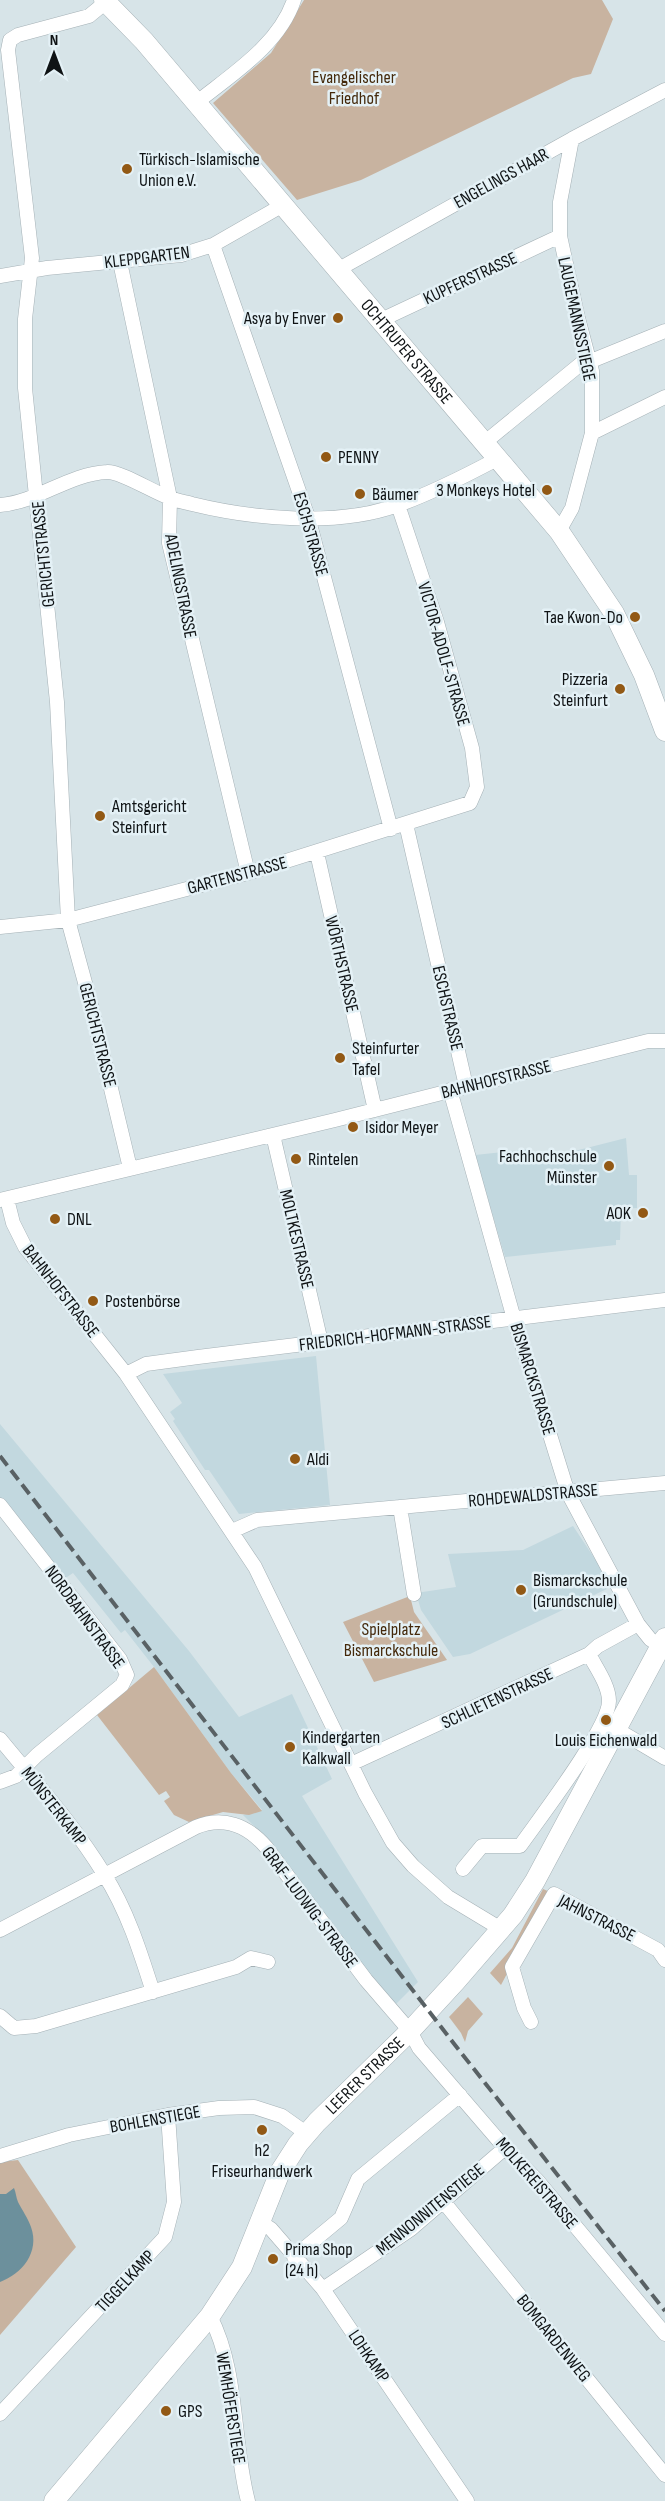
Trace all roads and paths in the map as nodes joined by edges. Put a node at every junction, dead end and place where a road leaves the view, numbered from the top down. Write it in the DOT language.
graph roads {
  1 [pos="105,1"];
  2 [pos="293,1"];
  3 [pos="665,90"];
  4 [pos="196,103"];
  5 [pos="572,139"];
  6 [pos="283,205"];
  7 [pos="560,236"];
  8 [pos="213,245"];
  9 [pos="120,262"];
  10 [pos="339,269"];
  11 [pos="32,271"];
  12 [pos="0,276"];
  13 [pos="381,320"];
  14 [pos="665,331"];
  15 [pos="590,360"];
  16 [pos="665,397"];
  17 [pos="592,433"];
  18 [pos="484,443"];
  19 [pos="497,459"];
  20 [pos="37,495"];
  21 [pos="170,498"];
  22 [pos="0,505"];
  23 [pos="398,505"];
  24 [pos="308,517"];
  25 [pos="559,531"];
  26 [pos="665,731"];
  27 [pos="470,803"];
  28 [pos="406,824"];
  29 [pos="391,829"];
  30 [pos="317,853"];
  31 [pos="248,873"];
  32 [pos="68,920"];
  33 [pos="0,927"];
  34 [pos="665,1041"];
  35 [pos="466,1086"];
  36 [pos="450,1090"];
  37 [pos="375,1110"];
  38 [pos="273,1135"];
  39 [pos="130,1168"];
  40 [pos="4,1200"];
  41 [pos="665,1300"];
  42 [pos="514,1318"];
  43 [pos="321,1342"];
  44 [pos="126,1374"];
  45 [pos="665,1483"];
  46 [pos="568,1493"];
  47 [pos="0,1505"];
  48 [pos="400,1507"];
  49 [pos="232,1531"];
  50 [pos="414,1594"];
  51 [pos="638,1624"];
  52 [pos="663,1642"];
  53 [pos="588,1654"];
  54 [pos="616,1729"];
  55 [pos="0,1739"];
  56 [pos="665,1758"];
  57 [pos="351,1764"];
  58 [pos="23,1768"];
  59 [pos="0,1782"];
  60 [pos="463,1869"];
  61 [pos="105,1875"];
  62 [pos="501,1929"];
  63 [pos="0,1930"];
  64 [pos="663,1949"];
  65 [pos="268,1962"];
  66 [pos="153,1992"];
  67 [pos="0,2016"];
  68 [pos="531,2022"];
  69 [pos="410,2031"];
  70 [pos="460,2095"];
  71 [pos="168,2115"];
  72 [pos="306,2133"];
  73 [pos="505,2148"];
  74 [pos="0,2156"];
  75 [pos="443,2201"];
  76 [pos="259,2221"];
  77 [pos="294,2257"];
  78 [pos="323,2289"];
  79 [pos="210,2316"];
  80 [pos="665,2334"];
  81 [pos="0,2414"];
  82 [pos="665,2475"];
  83 [pos="54,2501"];
  84 [pos="248,2501"];
  85 [pos="467,2501"];
  1 -- 4 [label="street, OCHTRUPER STRASSE"];
  1 -- 11 [label="street, GERICHTSTRASSE"];
  2 -- 4 [label="street"];
  3 -- 5 [label="street, ENGELINGS HAAR"];
  4 -- 6 [label="street, OCHTRUPER STRASSE"];
  5 -- 7 [label="street, LAUGEMANNSSTIEGE"];
  5 -- 10 [label="street, ENGELINGS HAAR"];
  6 -- 8 [label="street, KLEPPGARTEN"];
  6 -- 10 [label="street, OCHTRUPER STRASSE"];
  7 -- 13 [label="street, KUPFERSTRASSE"];
  7 -- 15 [label="street, LAUGEMANNSSTIEGE"];
  8 -- 9 [label="street, KLEPPGARTEN"];
  8 -- 24 [label="street, ESCHSTRASSE"];
  9 -- 11 [label="street, KLEPPGARTEN"];
  9 -- 21 [label="street, ADELINGSTRASSE"];
  10 -- 13 [label="street, OCHTRUPER STRASSE"];
  11 -- 12 [label="street, KLEPPGARTEN"];
  11 -- 20 [label="street, GERICHTSTRASSE"];
  13 -- 18 [label="street, OCHTRUPER STRASSE"];
  14 -- 15 [label="street"];
  15 -- 17 [label="street, LAUGEMANNSSTIEGE"];
  15 -- 18 [label="street"];
  16 -- 17 [label="street"];
  17 -- 25 [label="street, LAUGEMANNSSTIEGE"];
  18 -- 19 [label="street, OCHTRUPER STRASSE"];
  19 -- 23 [label="street"];
  19 -- 25 [label="street, OCHTRUPER STRASSE"];
  20 -- 21 [label="street"];
  20 -- 22 [label="street"];
  20 -- 32 [label="street, GERICHTSTRASSE"];
  21 -- 24 [label="street"];
  21 -- 31 [label="street, ADELINGSTRASSE"];
  23 -- 24 [label="street"];
  23 -- 27 [label="street, VICTOR-ADOLF-STRASSE"];
  24 -- 29 [label="street, ESCHSTRASSE"];
  25 -- 26 [label="street, OCHTRUPER STRASSE"];
  27 -- 28 [label="street, GARTENSTRASSE"];
  28 -- 29 [label="street, GARTENSTRASSE"];
  28 -- 35 [label="street, ESCHSTRASSE"];
  29 -- 30 [label="street, GARTENSTRASSE"];
  30 -- 31 [label="street, GARTENSTRASSE"];
  30 -- 37 [label="street, WÖRTHSTRASSE"];
  31 -- 32 [label="street, GARTENSTRASSE"];
  32 -- 33 [label="street, GARTENSTRASSE"];
  32 -- 39 [label="street, GERICHTSTRASSE"];
  34 -- 35 [label="street, BAHNHOFSTRASSE"];
  35 -- 36 [label="street, BAHNHOFSTRASSE"];
  36 -- 37 [label="street, BAHNHOFSTRASSE"];
  36 -- 42 [label="street, BISMARCKSTRASSE"];
  37 -- 38 [label="street, BAHNHOFSTRASSE"];
  38 -- 39 [label="street, BAHNHOFSTRASSE"];
  38 -- 43 [label="street, MOLTKESTRASSE"];
  39 -- 40 [label="street, BAHNHOFSTRASSE"];
  40 -- 44 [label="street, BAHNHOFSTRASSE"];
  41 -- 42 [label="street, FRIEDRICH-HOFMANN-STRASSE"];
  42 -- 43 [label="street, FRIEDRICH-HOFMANN-STRASSE"];
  42 -- 46 [label="street, BISMARCKSTRASSE"];
  43 -- 44 [label="street, FRIEDRICH-HOFMANN-STRASSE"];
  44 -- 49 [label="street, BAHNHOFSTRASSE"];
  45 -- 46 [label="street, ROHDEWALDSTRASSE"];
  46 -- 48 [label="street, ROHDEWALDSTRASSE"];
  46 -- 51 [label="street, BISMARCKSTRASSE"];
  47 -- 58 [label="street, NORDBAHNSTRASSE"];
  48 -- 49 [label="street, ROHDEWALDSTRASSE"];
  48 -- 50 [label="street"];
  49 -- 57 [label="street, BAHNHOFSTRASSE"];
  51 -- 52 [label="street, BISMARCKSTRASSE"];
  51 -- 53 [label="street, SCHLIETENSTRASSE"];
  52 -- 54 [label="street, LEERER STRASSE"];
  53 -- 57 [label="street, SCHLIETENSTRASSE"];
  53 -- 60 [label="street"];
  54 -- 56 [label="street"];
  54 -- 62 [label="street, LEERER STRASSE"];
  55 -- 58 [label="street, MÜNSTERKAMP"];
  57 -- 62 [label="street, BAHNHOFSTRASSE"];
  58 -- 59 [label="street"];
  58 -- 61 [label="street, MÜNSTERKAMP"];
  61 -- 63 [label="street, GRAF-LUDWIG-STRASSE"];
  61 -- 66 [label="street, MÜNSTERKAMP"];
  61 -- 69 [label="street, GRAF-LUDWIG-STRASSE"];
  62 -- 69 [label="street, LEERER STRASSE"];
  64 -- 68 [label="street, JAHNSTRASSE"];
  65 -- 66 [label="street"];
  66 -- 67 [label="street"];
  69 -- 70 [label="street, MOLKEREISTRASSE"];
  69 -- 72 [label="street, LEERER STRASSE"];
  70 -- 73 [label="street, MOLKEREISTRASSE"];
  70 -- 77 [label="street"];
  71 -- 72 [label="street, BOHLENSTIEGE"];
  71 -- 74 [label="street, BOHLENSTIEGE"];
  71 -- 81 [label="street, TIGGELKAMP"];
  72 -- 76 [label="street, LEERER STRASSE"];
  73 -- 75 [label="street, MENNONNITENSTIEGE"];
  73 -- 80 [label="street, MOLKEREISTRASSE"];
  75 -- 78 [label="street, MENNONNITENSTIEGE"];
  75 -- 82 [label="street, BOMGARDENWEG"];
  76 -- 77 [label="street, LOHKAMP"];
  76 -- 79 [label="street, LEERER STRASSE"];
  77 -- 78 [label="street, LOHKAMP"];
  78 -- 85 [label="street, LOHKAMP"];
  79 -- 83 [label="street, LEERER STRASSE"];
  79 -- 84 [label="street, WEMHÖFERSTIEGE"];
}
